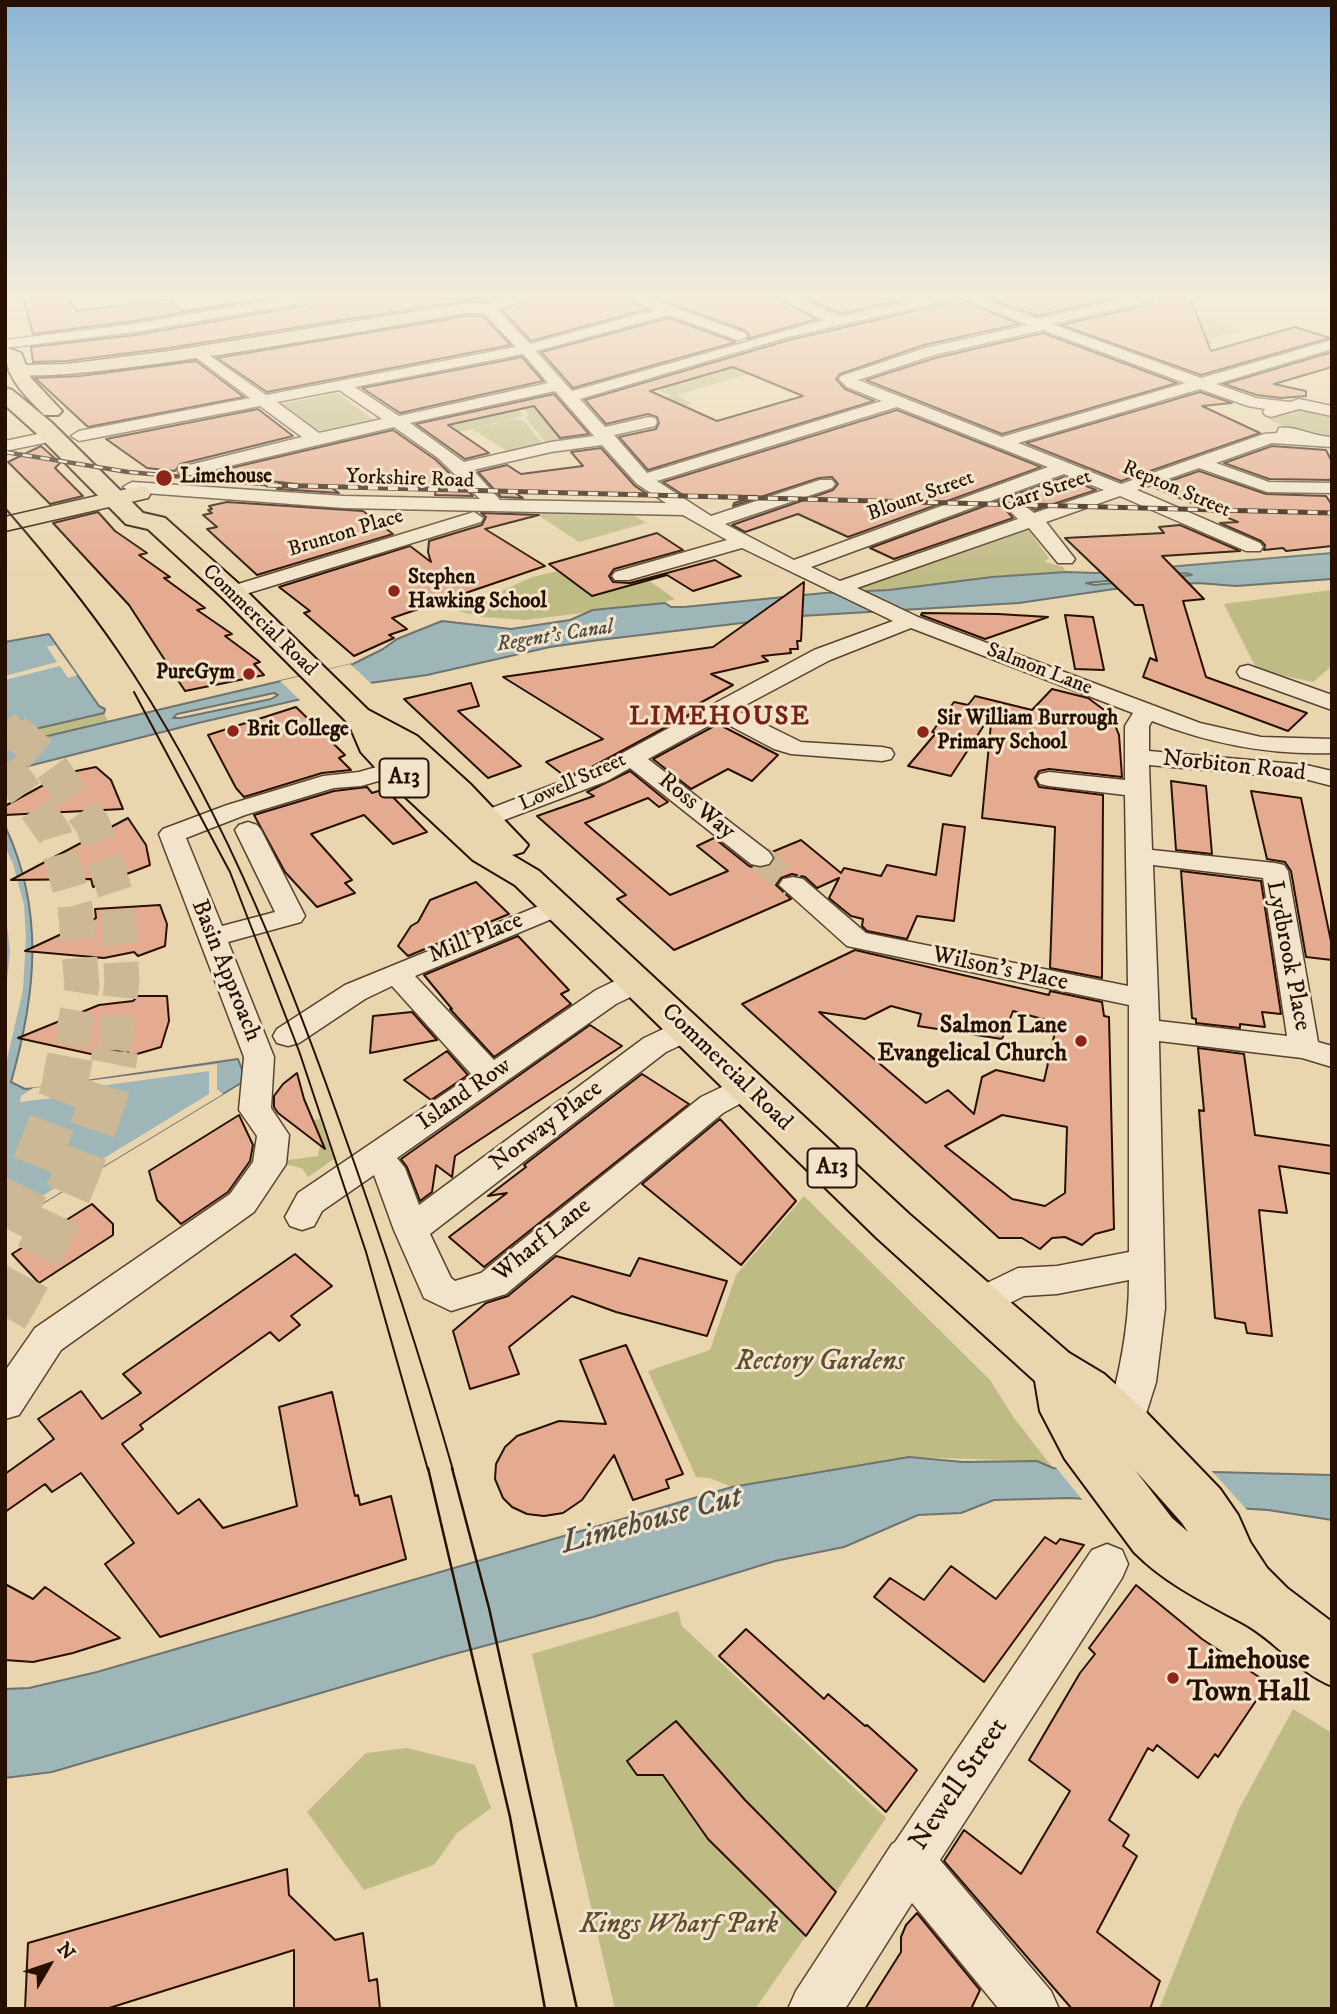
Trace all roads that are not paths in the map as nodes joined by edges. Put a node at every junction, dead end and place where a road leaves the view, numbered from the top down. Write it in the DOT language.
graph roads {
  1 [pos="31,392"];
  2 [pos="253,392"];
  3 [pos="312,392"];
  4 [pos="353,392"];
  5 [pos="558,392"];
  6 [pos="565,392"];
  7 [pos="873,392"];
  8 [pos="1169,392"];
  9 [pos="1215,392"];
  10 [pos="5,394"];
  11 [pos="265,401"];
  12 [pos="896,402"];
  13 [pos="1329,409"];
  14 [pos="1265,420"];
  15 [pos="394,421"];
  16 [pos="652,423"];
  17 [pos="52,436"];
  18 [pos="79,436"];
  19 [pos="605,436"];
  20 [pos="316,439"];
  21 [pos="1332,442"];
  22 [pos="1001,443"];
  23 [pos="5,446"];
  24 [pos="1201,463"];
  25 [pos="461,468"];
  26 [pos="1063,468"];
  27 [pos="187,471"];
  28 [pos="643,480"];
  29 [pos="826,484"];
  30 [pos="1332,488"];
  31 [pos="1122,491"];
  32 [pos="122,493"];
  33 [pos="995,494"];
  34 [pos="495,505"];
  35 [pos="687,509"];
  36 [pos="474,518"];
  37 [pos="8,520"];
  38 [pos="1033,521"];
  39 [pos="709,523"];
  40 [pos="743,542"];
  41 [pos="1253,547"];
  42 [pos="1065,559"];
  43 [pos="793,567"];
  44 [pos="622,576"];
  45 [pos="843,590"];
  46 [pos="232,592"];
  47 [pos="904,618"];
  48 [pos="1248,672"];
  49 [pos="1332,703"];
  50 [pos="718,710"];
  51 [pos="1146,710"];
  52 [pos="1332,746"];
  53 [pos="882,754"];
  54 [pos="1137,757"];
  55 [pos="632,758"];
  56 [pos="398,760"];
  57 [pos="1049,779"];
  58 [pos="1332,779"];
  59 [pos="1127,788"];
  60 [pos="472,824"];
  61 [pos="248,830"];
  62 [pos="1139,856"];
  63 [pos="760,858"];
  64 [pos="793,885"];
  65 [pos="556,906"];
  66 [pos="211,938"];
  67 [pos="396,973"];
  68 [pos="637,982"];
  69 [pos="1144,1014"];
  70 [pos="687,1030"];
  71 [pos="288,1036"];
  72 [pos="1318,1053"];
  73 [pos="491,1076"];
  74 [pos="746,1087"];
  75 [pos="388,1168"];
  76 [pos="302,1217"];
  77 [pos="411,1230"];
  78 [pos="1146,1267"];
  79 [pos="979,1303"];
  80 [pos="5,1403"];
  81 [pos="1116,1436"];
  82 [pos="1107,1563"];
  83 [pos="1266,1607"];
  84 [pos="1332,1658"];
  85 [pos="909,1861"];
  86 [pos="814,2009"];
  87 [pos="1033,2009"];
  1 -- 18 [label="highway, Commercial Road / A13"];
  2 -- 11 [label="street"];
  3 -- 11 [label="street"];
  4 -- 15 [label="street"];
  5 -- 15 [label="street"];
  6 -- 19 [label="street, Salmon Lane"];
  7 -- 12 [label="street, Repton Street"];
  8 -- 22 [label="street"];
  9 -- 14 [label="street"];
  10 -- 17 [label="highway, Commercial Road / A13"];
  11 -- 18 [label="street"];
  11 -- 20 [label="street"];
  12 -- 22 [label="street, Repton Street"];
  12 -- 28 [label="street"];
  13 -- 14 [label="street"];
  14 -- 21 [label="street, Carr Street"];
  14 -- 24 [label="street, Carr Street"];
  15 -- 20 [label="street"];
  15 -- 25 [label="street"];
  16 -- 19 [label="street"];
  17 -- 23 [label="street"];
  17 -- 32 [label="highway, Commercial Road / A13"];
  18 -- 32 [label="highway, Commercial Road / A13"];
  19 -- 25 [label="street"];
  19 -- 28 [label="street, Salmon Lane"];
  20 -- 27 [label="street"];
  22 -- 26 [label="street, Repton Street"];
  24 -- 30 [label="street"];
  24 -- 31 [label="street, Carr Street"];
  25 -- 34 [label="street"];
  26 -- 31 [label="street, Repton Street"];
  26 -- 33 [label="street, Blount Street"];
  28 -- 35 [label="street, Salmon Lane"];
  29 -- 39 [label="street"];
  31 -- 38 [label="street, Carr Street"];
  31 -- 41 [label="street, Repton Street"];
  32 -- 34 [label="street, Yorkshire Road"];
  32 -- 37 [label="main road"];
  32 -- 46 [label="highway, Commercial Road / A13"];
  33 -- 38 [label="street"];
  33 -- 43 [label="street, Blount Street"];
  34 -- 35 [label="street, Yorkshire Road"];
  35 -- 39 [label="street, Salmon Lane"];
  36 -- 46 [label="street, Brunton Place"];
  38 -- 42 [label="street"];
  38 -- 45 [label="street, Carr Street"];
  39 -- 40 [label="street, Salmon Lane"];
  40 -- 43 [label="street, Salmon Lane"];
  40 -- 44 [label="street"];
  43 -- 45 [label="street, Salmon Lane"];
  45 -- 47 [label="street, Salmon Lane"];
  46 -- 56 [label="highway, Commercial Road / A13"];
  47 -- 50 [label="street, Lowell Street"];
  47 -- 51 [label="street, Salmon Lane"];
  48 -- 49 [label="street"];
  50 -- 53 [label="street"];
  50 -- 55 [label="street, Lowell Street"];
  51 -- 52 [label="street, Salmon Lane"];
  51 -- 54 [label="street"];
  54 -- 58 [label="street, Norbiton Road"];
  54 -- 62 [label="street"];
  55 -- 60 [label="street, Lowell Street"];
  55 -- 63 [label="street, Ross Way"];
  56 -- 60 [label="highway, Commercial Road / A13"];
  56 -- 66 [label="street, Basin Approach"];
  57 -- 59 [label="street"];
  60 -- 65 [label="highway, Commercial Road / A13"];
  61 -- 66 [label="street"];
  62 -- 69 [label="street"];
  62 -- 72 [label="street, Lydbrook Place"];
  64 -- 69 [label="street, Wilson's Place"];
  65 -- 67 [label="street, Mill Place"];
  65 -- 68 [label="highway, Commercial Road / A13"];
  66 -- 80 [label="street, Basin Approach"];
  67 -- 71 [label="street, Mill Place"];
  67 -- 73 [label="street, Mill Place"];
  68 -- 70 [label="highway, Commercial Road / A13"];
  68 -- 73 [label="street, Island Row"];
  69 -- 72 [label="street, Wilson's Place"];
  69 -- 78 [label="street"];
  70 -- 74 [label="highway, Commercial Road / A13"];
  70 -- 77 [label="street, Norway Place"];
  73 -- 76 [label="street, Island Row"];
  74 -- 77 [label="street, Wharf Lane"];
  74 -- 79 [label="highway, Commercial Road / A13"];
  75 -- 77 [label="street, Wharf Lane"];
  78 -- 79 [label="street"];
  78 -- 81 [label="street"];
  79 -- 81 [label="highway, Commercial Road / A13"];
  81 -- 83 [label="highway, Commercial Road / A13"];
  81 -- 83 [label="highway, Commercial Road / A13"];
  82 -- 85 [label="street, Newell Street"];
  83 -- 84 [label="highway, Commercial Road / A13"];
  85 -- 86 [label="street, Newell Street"];
  85 -- 87 [label="street"];
}
